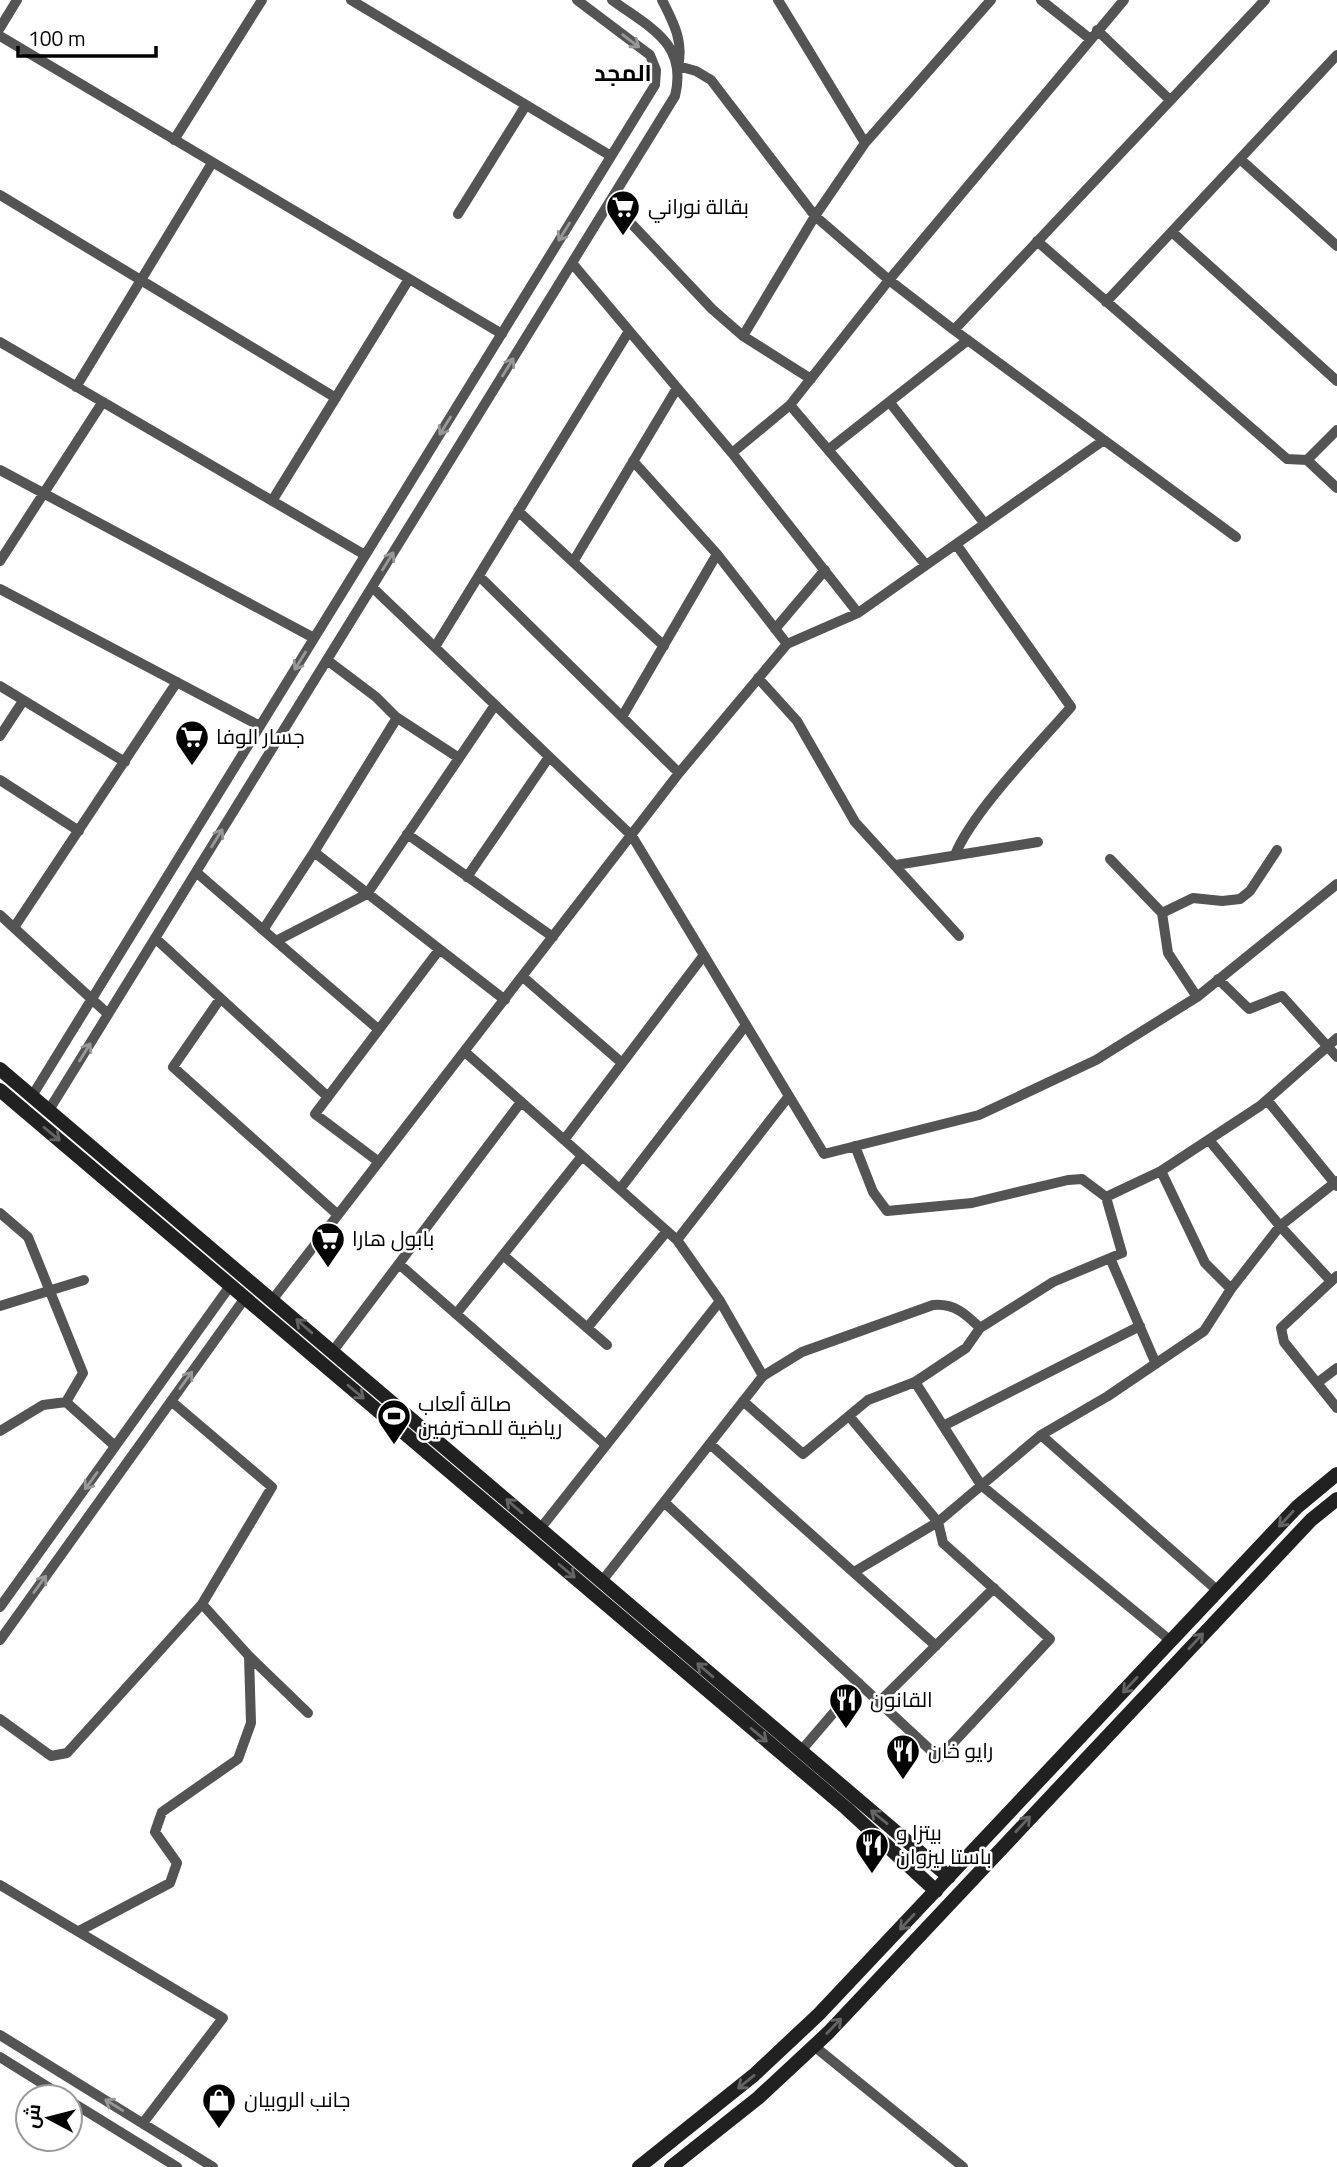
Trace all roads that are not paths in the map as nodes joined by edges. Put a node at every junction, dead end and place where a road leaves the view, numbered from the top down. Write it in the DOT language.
graph roads {
  1 [pos="17,0"];
  2 [pos="262,0"];
  3 [pos="351,0"];
  4 [pos="577,0"];
  5 [pos="612,0"];
  6 [pos="662,0"];
  7 [pos="991,0"];
  8 [pos="1041,0"];
  9 [pos="1124,0"];
  10 [pos="1265,0"];
  11 [pos="783,3"];
  12 [pos="0,28"];
  13 [pos="1093,34"];
  14 [pos="0,36"];
  15 [pos="1337,55"];
  16 [pos="678,66"];
  17 [pos="1170,100"];
  18 [pos="526,105"];
  19 [pos="174,140"];
  20 [pos="865,143"];
  21 [pos="611,156"];
  22 [pos="1240,159"];
  23 [pos="212,163"];
  24 [pos="0,195"];
  25 [pos="610,201"];
  26 [pos="458,214"];
  27 [pos="815,216"];
  28 [pos="1171,232"];
  29 [pos="1037,241"];
  30 [pos="1337,246"];
  31 [pos="572,263"];
  32 [pos="143,279"];
  33 [pos="409,279"];
  34 [pos="889,280"];
  35 [pos="1106,302"];
  36 [pos="954,330"];
  37 [pos="629,331"];
  38 [pos="502,334"];
  39 [pos="743,336"];
  40 [pos="968,341"];
  41 [pos="0,342"];
  42 [pos="811,379"];
  43 [pos="1337,381"];
  44 [pos="76,387"];
  45 [pos="677,388"];
  46 [pos="336,398"];
  47 [pos="102,403"];
  48 [pos="891,404"];
  49 [pos="790,405"];
  50 [pos="1337,430"];
  51 [pos="1104,440"];
  52 [pos="828,450"];
  53 [pos="732,453"];
  54 [pos="1307,460"];
  55 [pos="634,461"];
  56 [pos="0,470"];
  57 [pos="1337,488"];
  58 [pos="44,492"];
  59 [pos="272,501"];
  60 [pos="519,512"];
  61 [pos="985,524"];
  62 [pos="1236,537"];
  63 [pos="956,544"];
  64 [pos="717,554"];
  65 [pos="365,555"];
  66 [pos="0,561"];
  67 [pos="573,562"];
  68 [pos="926,565"];
  69 [pos="825,570"];
  70 [pos="479,576"];
  71 [pos="372,587"];
  72 [pos="0,589"];
  73 [pos="858,613"];
  74 [pos="775,629"];
  75 [pos="314,638"];
  76 [pos="787,644"];
  77 [pos="664,646"];
  78 [pos="435,647"];
  79 [pos="327,660"];
  80 [pos="758,678"];
  81 [pos="177,682"];
  82 [pos="0,687"];
  83 [pos="23,701"];
  84 [pos="495,705"];
  85 [pos="622,717"];
  86 [pos="395,721"];
  87 [pos="260,726"];
  88 [pos="0,736"];
  89 [pos="549,757"];
  90 [pos="459,758"];
  91 [pos="125,762"];
  92 [pos="679,773"];
  93 [pos="0,780"];
  94 [pos="79,831"];
  95 [pos="407,834"];
  96 [pos="632,836"];
  97 [pos="1038,842"];
  98 [pos="1277,850"];
  99 [pos="314,852"];
  100 [pos="955,855"];
  101 [pos="1110,859"];
  102 [pos="896,865"];
  103 [pos="196,872"];
  104 [pos="467,877"];
  105 [pos="1337,884"];
  106 [pos="367,894"];
  107 [pos="1162,913"];
  108 [pos="0,915"];
  109 [pos="15,926"];
  110 [pos="263,930"];
  111 [pos="959,936"];
  112 [pos="554,937"];
  113 [pos="155,938"];
  114 [pos="276,941"];
  115 [pos="439,950"];
  116 [pos="704,956"];
  117 [pos="523,977"];
  118 [pos="1219,979"];
  119 [pos="1198,997"];
  120 [pos="220,999"];
  121 [pos="91,1000"];
  122 [pos="505,1000"];
  123 [pos="108,1014"];
  124 [pos="746,1026"];
  125 [pos="378,1030"];
  126 [pos="1333,1042"];
  127 [pos="465,1052"];
  128 [pos="1337,1057"];
  129 [pos="622,1063"];
  130 [pos="0,1069"];
  131 [pos="0,1090"];
  132 [pos="32,1096"];
  133 [pos="789,1096"];
  134 [pos="328,1097"];
  135 [pos="1267,1100"];
  136 [pos="521,1102"];
  137 [pos="49,1110"];
  138 [pos="564,1140"];
  139 [pos="1209,1140"];
  140 [pos="855,1146"];
  141 [pos="582,1156"];
  142 [pos="379,1162"];
  143 [pos="1161,1171"];
  144 [pos="1336,1183"];
  145 [pos="620,1189"];
  146 [pos="1106,1197"];
  147 [pos="0,1213"];
  148 [pos="338,1215"];
  149 [pos="1280,1226"];
  150 [pos="667,1231"];
  151 [pos="677,1240"];
  152 [pos="503,1255"];
  153 [pos="1110,1258"];
  154 [pos="399,1264"];
  155 [pos="1334,1278"];
  156 [pos="84,1280"];
  157 [pos="230,1286"];
  158 [pos="1231,1289"];
  159 [pos="50,1290"];
  160 [pos="245,1298"];
  161 [pos="273,1299"];
  162 [pos="720,1301"];
  163 [pos="0,1306"];
  164 [pos="456,1314"];
  165 [pos="1140,1326"];
  166 [pos="587,1328"];
  167 [pos="980,1328"];
  168 [pos="607,1345"];
  169 [pos="333,1351"];
  170 [pos="1156,1364"];
  171 [pos="1337,1368"];
  172 [pos="763,1376"];
  173 [pos="915,1382"];
  174 [pos="1317,1383"];
  175 [pos="171,1401"];
  176 [pos="743,1401"];
  177 [pos="66,1402"];
  178 [pos="1337,1408"];
  179 [pos="849,1416"];
  180 [pos="943,1426"];
  181 [pos="0,1431"];
  182 [pos="1041,1434"];
  183 [pos="710,1444"];
  184 [pos="606,1445"];
  185 [pos="115,1446"];
  186 [pos="1337,1474"];
  187 [pos="981,1485"];
  188 [pos="1337,1499"];
  189 [pos="664,1502"];
  190 [pos="938,1522"];
  191 [pos="540,1529"];
  192 [pos="854,1572"];
  193 [pos="601,1581"];
  194 [pos="994,1588"];
  195 [pos="1219,1591"];
  196 [pos="202,1604"];
  197 [pos="0,1607"];
  198 [pos="0,1640"];
  199 [pos="1171,1641"];
  200 [pos="936,1646"];
  201 [pos="249,1656"];
  202 [pos="859,1683"];
  203 [pos="879,1702"];
  204 [pos="308,1713"];
  205 [pos="0,1719"];
  206 [pos="800,1752"];
  207 [pos="949,1877"];
  208 [pos="0,1885"];
  209 [pos="936,1891"];
  210 [pos="79,1931"];
  211 [pos="0,2035"];
  212 [pos="814,2046"];
  213 [pos="0,2057"];
  214 [pos="42,2083"];
  215 [pos="84,2110"];
  216 [pos="143,2123"];
  217 [pos="177,2167"];
  218 [pos="213,2167"];
  219 [pos="639,2167"];
  220 [pos="671,2167"];
  221 [pos="962,2167"];
  1 -- 12 [label="street"];
  2 -- 19 [label="street"];
  3 -- 18 [label="street"];
  4 -- 21 [label="street, one-way"];
  5 -- 16 [label="street"];
  6 -- 16 [label="street"];
  7 -- 20 [label="street"];
  8 -- 13 [label="street"];
  9 -- 13 [label="street"];
  10 -- 17 [label="street"];
  11 -- 20 [label="street"];
  13 -- 17 [label="street"];
  13 -- 34 [label="street"];
  14 -- 19 [label="street"];
  15 -- 22 [label="street"];
  16 -- 25 [label="street"];
  16 -- 27 [label="street"];
  17 -- 29 [label="street"];
  18 -- 21 [label="street"];
  18 -- 26 [label="street"];
  19 -- 23 [label="street"];
  20 -- 27 [label="street"];
  21 -- 38 [label="street, one-way"];
  22 -- 28 [label="street"];
  22 -- 30 [label="street"];
  23 -- 32 [label="street"];
  23 -- 33 [label="street"];
  24 -- 32 [label="street"];
  25 -- 31 [label="street"];
  25 -- 39 [label="street"];
  27 -- 34 [label="street"];
  27 -- 39 [label="street"];
  28 -- 35 [label="street"];
  28 -- 43 [label="street"];
  29 -- 35 [label="street"];
  29 -- 36 [label="street"];
  31 -- 37 [label="street"];
  71 -- 31 [label="street, one-way"];
  32 -- 44 [label="street"];
  32 -- 46 [label="street"];
  33 -- 38 [label="street"];
  33 -- 46 [label="street"];
  34 -- 36 [label="street"];
  34 -- 42 [label="street"];
  35 -- 54 [label="street"];
  36 -- 40 [label="street"];
  37 -- 45 [label="street"];
  37 -- 60 [label="street"];
  38 -- 65 [label="street, one-way"];
  39 -- 42 [label="street"];
  40 -- 48 [label="street"];
  40 -- 51 [label="street"];
  41 -- 44 [label="street"];
  42 -- 49 [label="street"];
  44 -- 47 [label="street"];
  45 -- 53 [label="street"];
  45 -- 55 [label="street"];
  46 -- 59 [label="street"];
  47 -- 58 [label="street"];
  47 -- 59 [label="street"];
  48 -- 52 [label="street"];
  48 -- 61 [label="street"];
  49 -- 52 [label="street"];
  49 -- 53 [label="street"];
  50 -- 54 [label="street"];
  51 -- 61 [label="street"];
  51 -- 62 [label="street"];
  52 -- 68 [label="street"];
  53 -- 69 [label="street"];
  54 -- 57 [label="street"];
  55 -- 64 [label="street"];
  55 -- 67 [label="street"];
  56 -- 58 [label="street"];
  58 -- 66 [label="street"];
  58 -- 75 [label="street"];
  59 -- 65 [label="street"];
  60 -- 67 [label="street"];
  60 -- 70 [label="street"];
  61 -- 63 [label="street"];
  63 -- 68 [label="street"];
  63 -- 100 [label="street"];
  64 -- 74 [label="street"];
  64 -- 77 [label="street"];
  65 -- 75 [label="street"];
  67 -- 77 [label="street"];
  68 -- 73 [label="street"];
  69 -- 73 [label="street"];
  69 -- 74 [label="street"];
  70 -- 78 [label="street"];
  70 -- 85 [label="street"];
  71 -- 78 [label="street"];
  71 -- 79 [label="street"];
  72 -- 81 [label="street"];
  73 -- 76 [label="street"];
  74 -- 76 [label="street"];
  75 -- 87 [label="street, one-way"];
  76 -- 80 [label="street"];
  77 -- 85 [label="street"];
  78 -- 84 [label="street"];
  79 -- 90 [label="street"];
  103 -- 79 [label="street, one-way"];
  80 -- 92 [label="street"];
  80 -- 102 [label="street"];
  81 -- 87 [label="street"];
  81 -- 91 [label="street"];
  82 -- 83 [label="street"];
  83 -- 88 [label="street"];
  83 -- 91 [label="street"];
  84 -- 89 [label="street"];
  84 -- 90 [label="street"];
  85 -- 92 [label="street"];
  86 -- 99 [label="street"];
  87 -- 121 [label="street"];
  89 -- 96 [label="street"];
  89 -- 104 [label="street"];
  90 -- 95 [label="street"];
  91 -- 94 [label="street"];
  92 -- 96 [label="street"];
  93 -- 94 [label="street"];
  94 -- 109 [label="street"];
  95 -- 104 [label="street"];
  95 -- 106 [label="street"];
  96 -- 112 [label="street"];
  96 -- 116 [label="street"];
  97 -- 100 [label="street"];
  98 -- 107 [label="street"];
  99 -- 106 [label="street"];
  99 -- 110 [label="street"];
  100 -- 102 [label="street"];
  101 -- 107 [label="street"];
  102 -- 111 [label="street"];
  103 -- 110 [label="street"];
  103 -- 113 [label="street"];
  104 -- 112 [label="street"];
  105 -- 118 [label="street"];
  106 -- 114 [label="street"];
  106 -- 115 [label="street"];
  107 -- 119 [label="street"];
  108 -- 109 [label="street"];
  109 -- 121 [label="street"];
  110 -- 114 [label="street"];
  112 -- 117 [label="street"];
  113 -- 120 [label="street"];
  113 -- 123 [label="street"];
  114 -- 125 [label="street"];
  115 -- 122 [label="street"];
  115 -- 125 [label="street"];
  116 -- 124 [label="street"];
  116 -- 129 [label="street"];
  117 -- 122 [label="street"];
  117 -- 129 [label="street"];
  118 -- 119 [label="street"];
  118 -- 126 [label="street"];
  119 -- 140 [label="street"];
  120 -- 134 [label="street"];
  120 -- 148 [label="street"];
  121 -- 123 [label="street"];
  121 -- 132 [label="street"];
  122 -- 127 [label="street"];
  137 -- 123 [label="street, one-way"];
  124 -- 133 [label="street"];
  124 -- 145 [label="street"];
  125 -- 134 [label="street"];
  126 -- 128 [label="street"];
  126 -- 135 [label="street"];
  127 -- 136 [label="street"];
  127 -- 142 [label="street"];
  129 -- 138 [label="street"];
  130 -- 132 [label="main road"];
  131 -- 157 [label="main road, one-way"];
  132 -- 137 [label="main road"];
  133 -- 140 [label="street"];
  133 -- 151 [label="street"];
  134 -- 142 [label="street"];
  135 -- 139 [label="street"];
  135 -- 144 [label="street"];
  136 -- 138 [label="street"];
  136 -- 154 [label="street"];
  137 -- 161 [label="main road"];
  138 -- 141 [label="street"];
  139 -- 143 [label="street"];
  139 -- 149 [label="street"];
  140 -- 146 [label="street"];
  141 -- 145 [label="street"];
  141 -- 152 [label="street"];
  142 -- 148 [label="street"];
  143 -- 146 [label="street"];
  143 -- 158 [label="street"];
  144 -- 149 [label="street"];
  145 -- 150 [label="street"];
  146 -- 153 [label="street"];
  147 -- 159 [label="street"];
  148 -- 161 [label="street"];
  149 -- 155 [label="street"];
  149 -- 158 [label="street"];
  150 -- 151 [label="street"];
  150 -- 166 [label="street"];
  151 -- 162 [label="street"];
  152 -- 164 [label="street"];
  152 -- 166 [label="street"];
  153 -- 165 [label="street"];
  153 -- 167 [label="street"];
  154 -- 164 [label="street"];
  154 -- 169 [label="street"];
  155 -- 174 [label="street"];
  156 -- 159 [label="street"];
  157 -- 160 [label="main road"];
  157 -- 185 [label="street"];
  158 -- 170 [label="street"];
  159 -- 163 [label="street"];
  159 -- 177 [label="street"];
  175 -- 160 [label="street, one-way"];
  160 -- 209 [label="main road, one-way"];
  169 -- 161 [label="main road, one-way"];
  162 -- 172 [label="street"];
  162 -- 184 [label="street"];
  164 -- 184 [label="street"];
  165 -- 170 [label="street"];
  165 -- 180 [label="street"];
  166 -- 168 [label="street"];
  167 -- 172 [label="street"];
  167 -- 173 [label="street"];
  191 -- 169 [label="main road, one-way"];
  170 -- 182 [label="street"];
  171 -- 174 [label="street"];
  172 -- 176 [label="street"];
  173 -- 179 [label="street"];
  173 -- 180 [label="street"];
  174 -- 178 [label="street"];
  175 -- 196 [label="street"];
  198 -- 175 [label="street, one-way"];
  176 -- 179 [label="street"];
  176 -- 183 [label="street"];
  177 -- 181 [label="street"];
  177 -- 185 [label="street"];
  179 -- 190 [label="street"];
  180 -- 187 [label="street"];
  182 -- 187 [label="street"];
  182 -- 195 [label="street"];
  183 -- 189 [label="street"];
  183 -- 192 [label="street"];
  184 -- 191 [label="street"];
  185 -- 197 [label="street, one-way"];
  186 -- 195 [label="main road, one-way"];
  187 -- 190 [label="street"];
  187 -- 199 [label="street"];
  212 -- 188 [label="main road, one-way"];
  189 -- 193 [label="street"];
  189 -- 202 [label="street"];
  190 -- 192 [label="street"];
  190 -- 194 [label="street"];
  191 -- 193 [label="main road"];
  192 -- 200 [label="street"];
  206 -- 193 [label="main road, one-way"];
  194 -- 200 [label="street"];
  194 -- 203 [label="street"];
  195 -- 199 [label="main road"];
  196 -- 201 [label="street"];
  196 -- 205 [label="street"];
  199 -- 207 [label="main road, one-way"];
  200 -- 203 [label="street"];
  201 -- 204 [label="street"];
  201 -- 210 [label="street"];
  202 -- 203 [label="street"];
  202 -- 206 [label="street"];
  207 -- 206 [label="main road, one-way"];
  207 -- 209 [label="main road"];
  208 -- 210 [label="street"];
  209 -- 219 [label="main road, one-way"];
  210 -- 216 [label="street"];
  216 -- 211 [label="street, one-way"];
  212 -- 220 [label="main road"];
  212 -- 221 [label="street"];
  213 -- 214 [label="street"];
  215 -- 217 [label="street"];
  216 -- 218 [label="street"];
}
